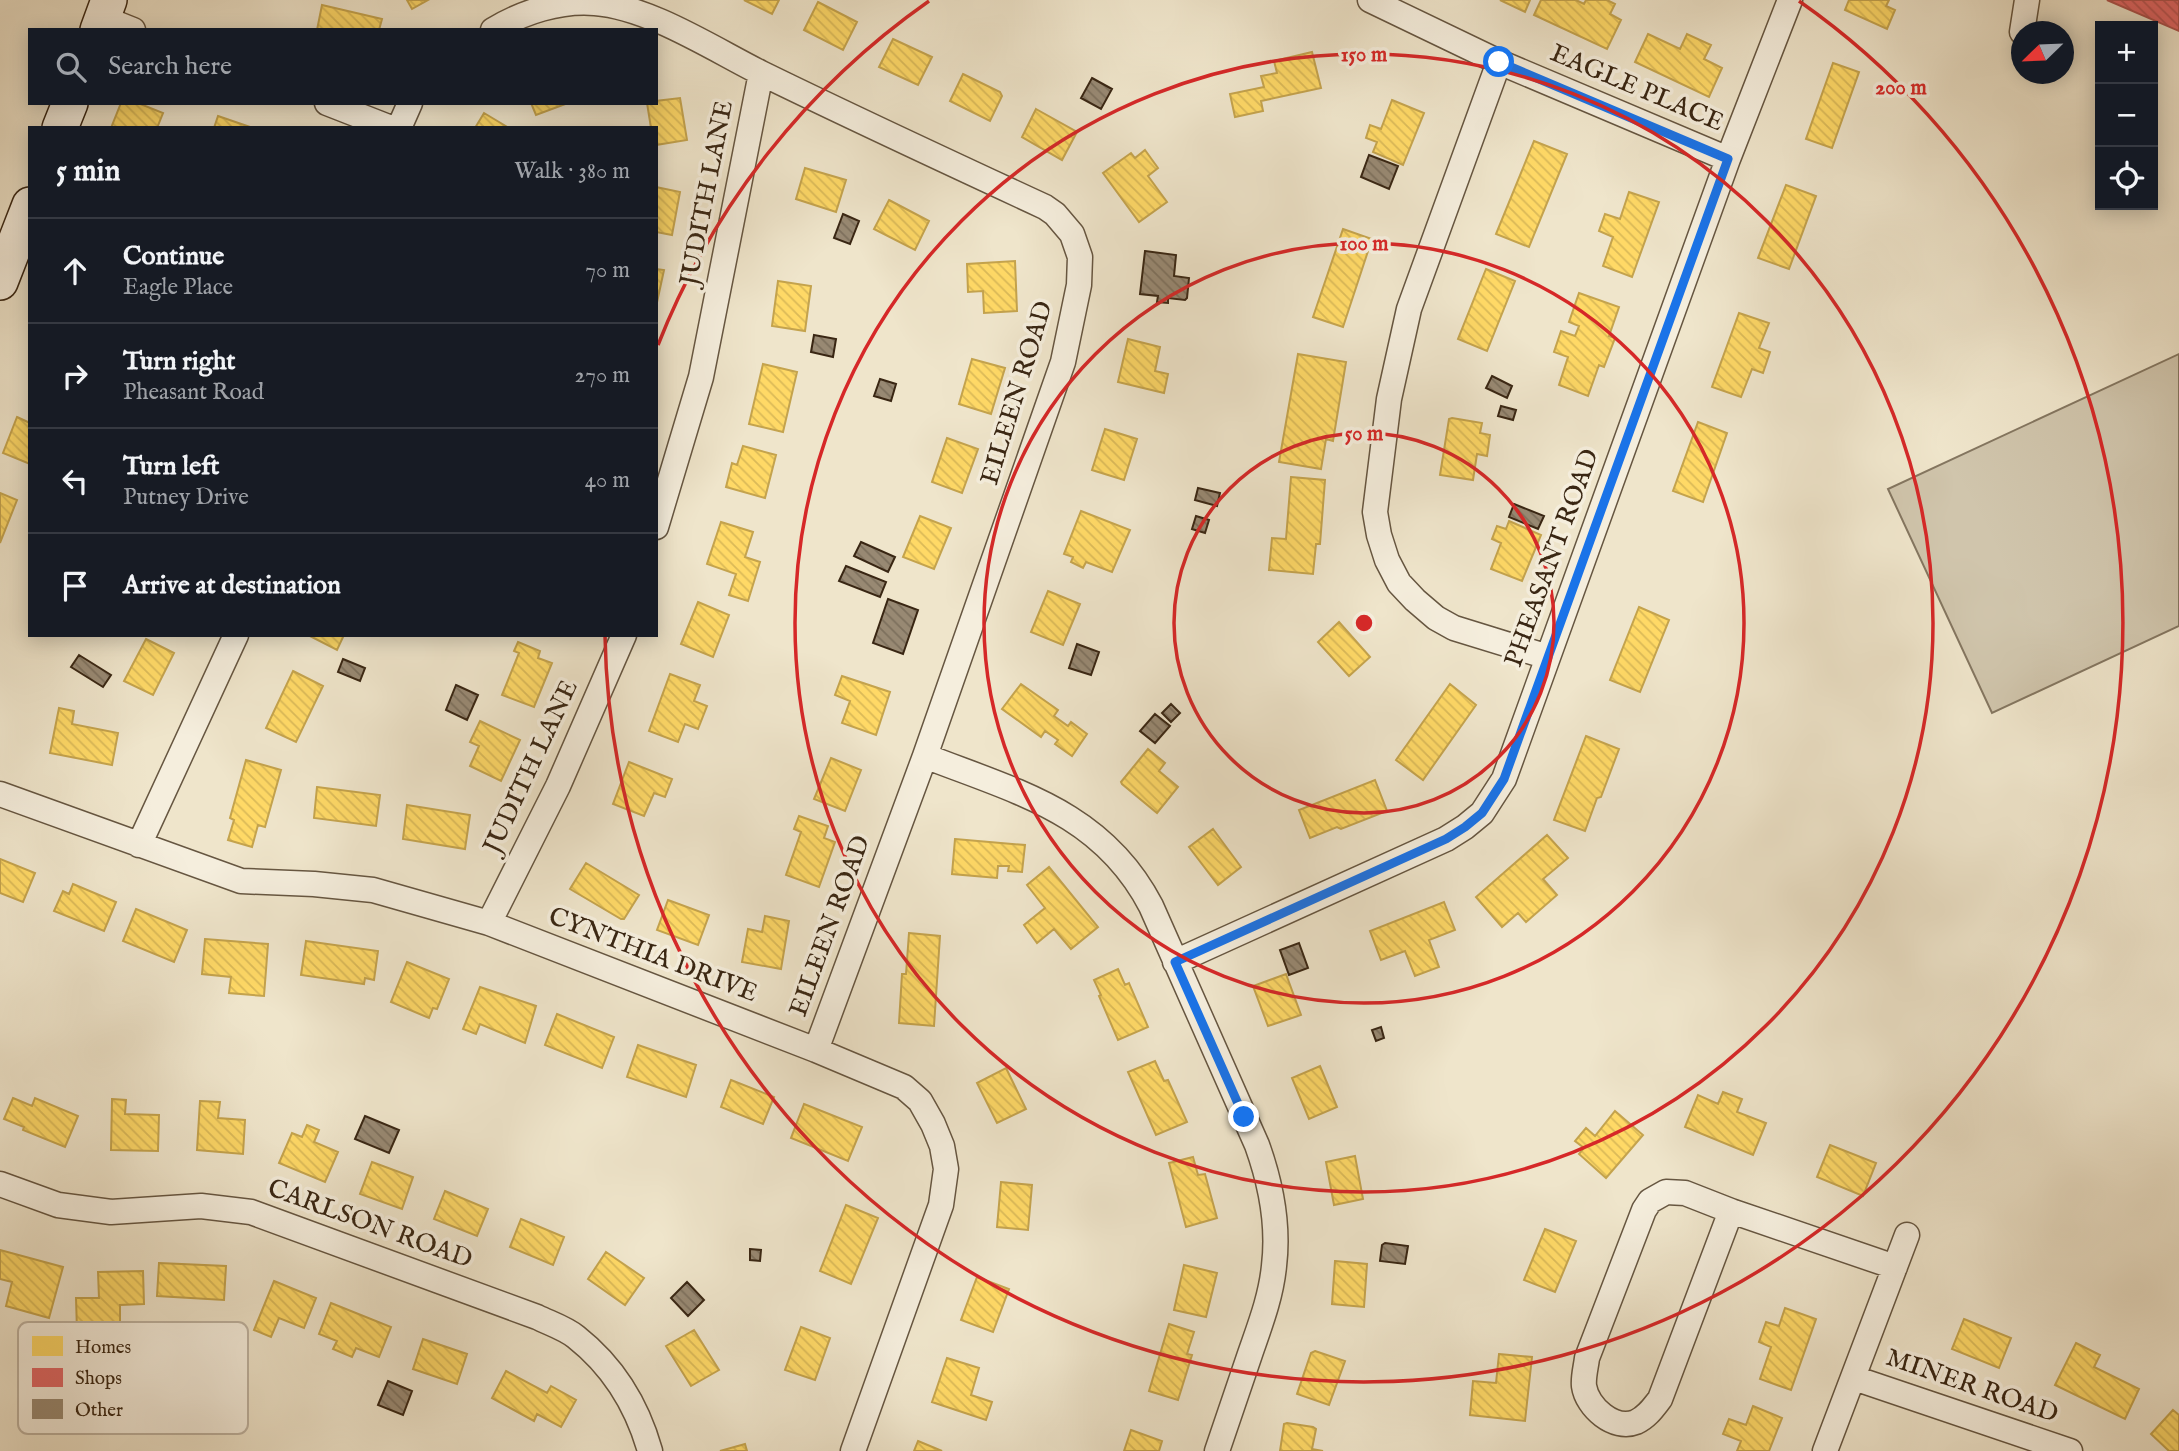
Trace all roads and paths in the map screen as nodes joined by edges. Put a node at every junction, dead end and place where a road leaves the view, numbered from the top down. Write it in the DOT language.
graph roads {
  1 [pos="1370,0"];
  2 [pos="1790,0"];
  3 [pos="2028,0"];
  4 [pos="2024,21"];
  5 [pos="497,28"];
  6 [pos="1499,62"];
  7 [pos="761,73"];
  8 [pos="68,105"];
  9 [pos="332,105"];
  10 [pos="409,105"];
  11 [pos="61,126"];
  12 [pos="386,126"];
  13 [pos="399,126"];
  14 [pos="1728,159"];
  15 [pos="28,210"];
  16 [pos="0,282"];
  17 [pos="658,520"];
  18 [pos="235,637"];
  19 [pos="623,637"];
  20 [pos="1548,657"];
  21 [pos="925,756"];
  22 [pos="0,793"];
  23 [pos="139,845"];
  24 [pos="489,923"];
  25 [pos="1175,962"];
  26 [pos="816,1050"];
  27 [pos="0,1184"];
  28 [pos="1731,1211"];
  29 [pos="1908,1235"];
  30 [pos="1895,1267"];
  31 [pos="1854,1378"];
  32 [pos="650,1451"];
  33 [pos="853,1451"];
  34 [pos="1217,1451"];
  35 [pos="1825,1451"];
  36 [pos="2070,1451"];
  1 -- 6 [label="street, EAGLE PLACE"];
  2 -- 14 [label="street, PHEASANT ROAD"];
  3 -- 4 [label="street"];
  5 -- 7 [label="street, EILEEN ROAD"];
  6 -- 14 [label="street, EAGLE PLACE"];
  6 -- 20 [label="street"];
  7 -- 17 [label="street, JUDITH LANE"];
  7 -- 21 [label="street, EILEEN ROAD"];
  8 -- 11 [label="main road"];
  9 -- 12 [label="street"];
  10 -- 13 [label="street"];
  14 -- 20 [label="street, PHEASANT ROAD"];
  15 -- 16 [label="main road"];
  18 -- 23 [label="street"];
  19 -- 24 [label="street, JUDITH LANE"];
  20 -- 25 [label="street, PHEASANT ROAD"];
  21 -- 25 [label="street"];
  21 -- 26 [label="street, EILEEN ROAD"];
  22 -- 23 [label="street, CYNTHIA DRIVE"];
  23 -- 24 [label="street, CYNTHIA DRIVE"];
  24 -- 26 [label="street, CYNTHIA DRIVE"];
  25 -- 34 [label="street"];
  26 -- 33 [label="street, CYNTHIA DRIVE"];
  27 -- 32 [label="street, CARLSON ROAD"];
  28 -- 28 [label="street"];
  28 -- 30 [label="street"];
  29 -- 30 [label="street"];
  30 -- 31 [label="street"];
  31 -- 35 [label="street"];
  31 -- 36 [label="street, MINER ROAD"];
}
